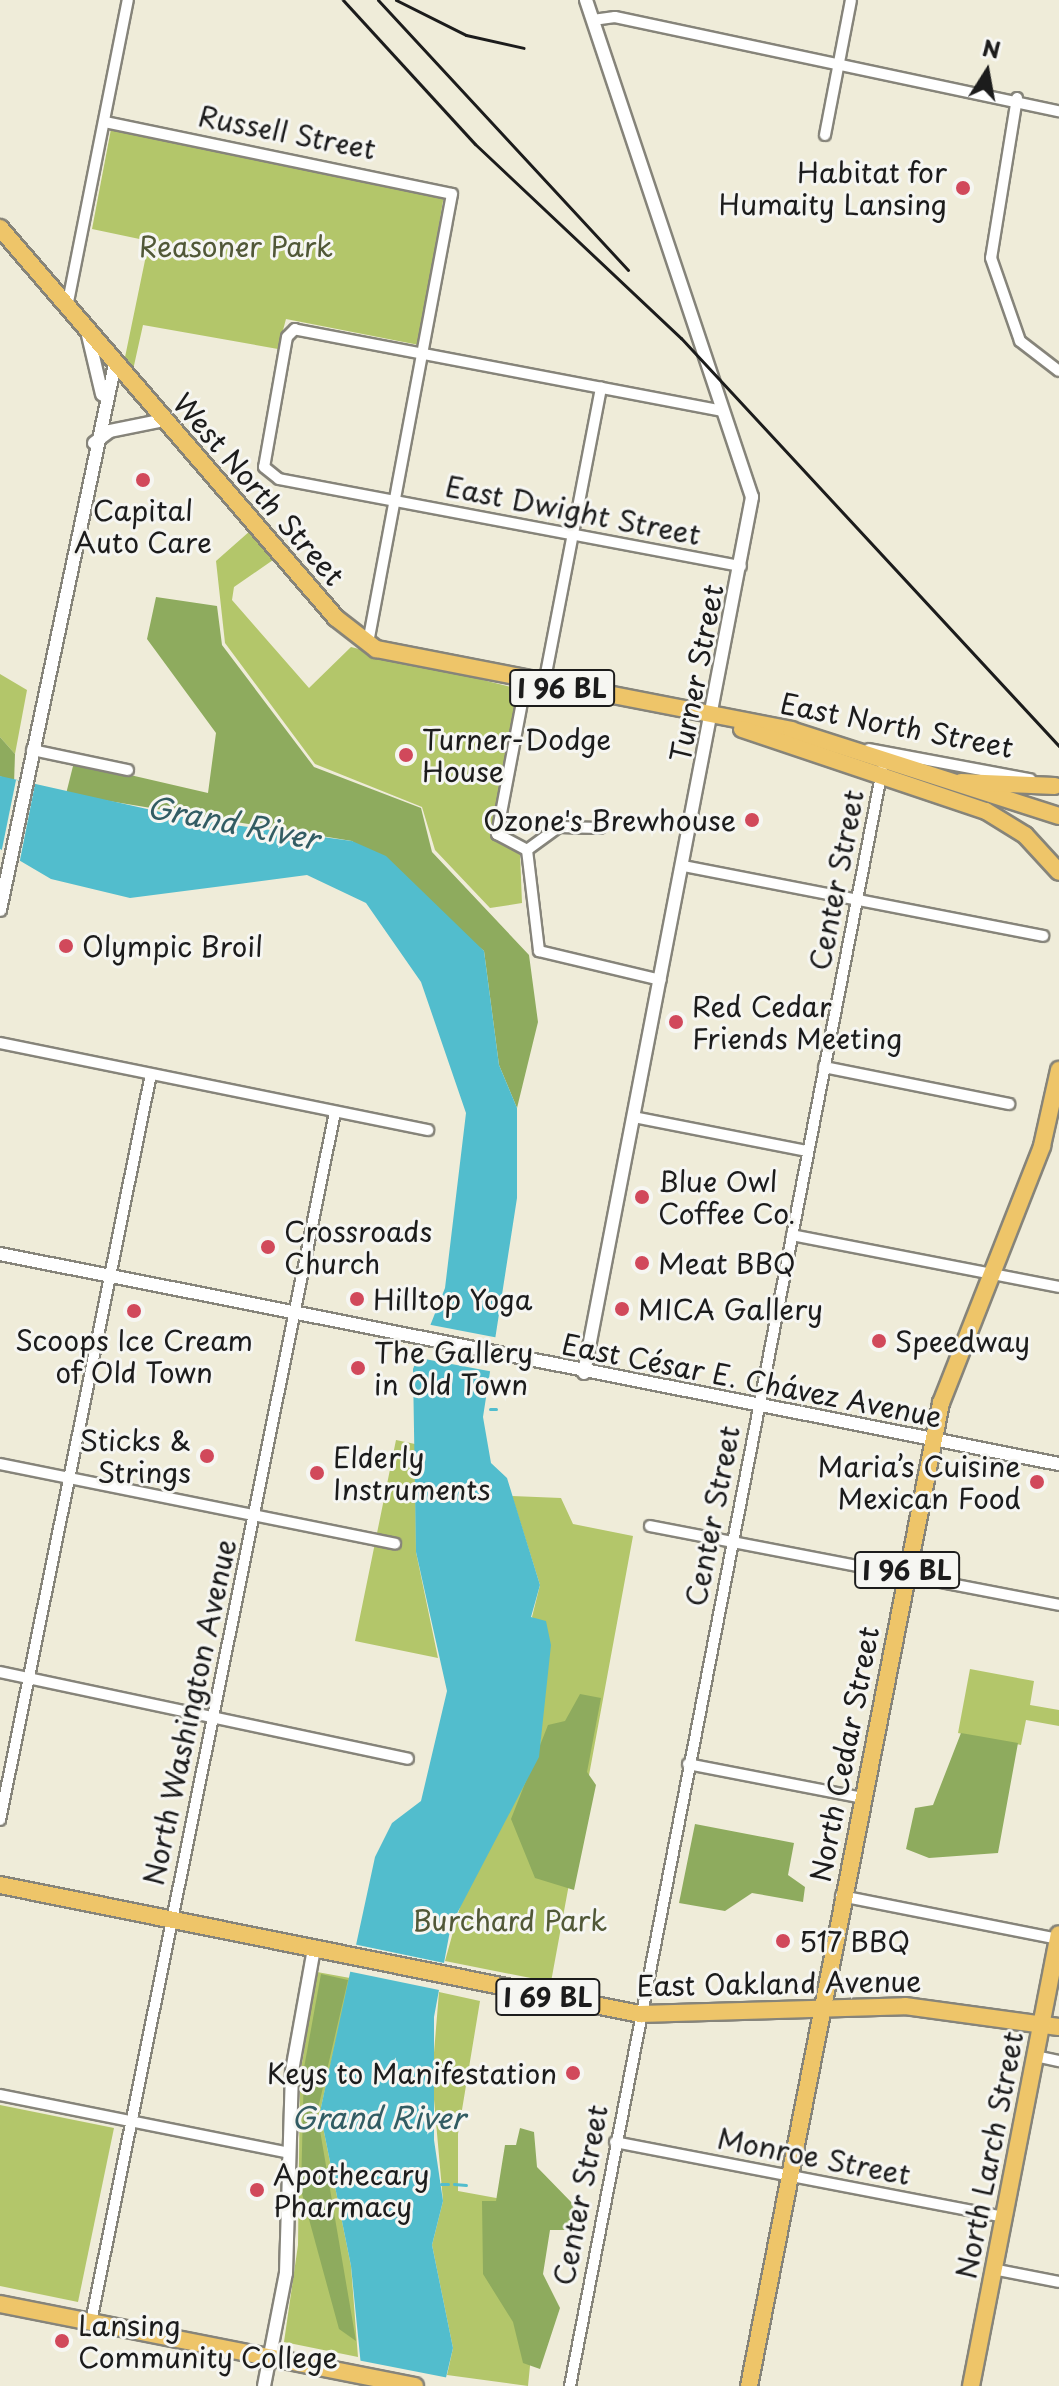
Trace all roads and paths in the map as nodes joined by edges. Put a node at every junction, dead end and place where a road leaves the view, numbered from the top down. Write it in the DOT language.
graph roads {
  1 [pos="128,0"];
  2 [pos="586,0"];
  3 [pos="851,0"];
  4 [pos="593,20"];
  5 [pos="838,62"];
  6 [pos="1017,98"];
  7 [pos="1059,111"];
  8 [pos="105,122"];
  9 [pos="825,135"];
  10 [pos="0,228"];
  11 [pos="67,307"];
  12 [pos="87,330"];
  13 [pos="424,353"];
  14 [pos="115,364"];
  15 [pos="1059,371"];
  16 [pos="601,387"];
  17 [pos="102,402"];
  18 [pos="723,411"];
  19 [pos="164,420"];
  20 [pos="94,443"];
  21 [pos="396,500"];
  22 [pos="573,535"];
  23 [pos="741,566"];
  24 [pos="368,644"];
  25 [pos="526,681"];
  26 [pos="544,684"];
  27 [pos="718,718"];
  28 [pos="831,742"];
  29 [pos="31,756"];
  30 [pos="128,770"];
  31 [pos="885,771"];
  32 [pos="956,783"];
  33 [pos="1057,786"];
  34 [pos="1059,816"];
  35 [pos="600,828"];
  36 [pos="527,850"];
  37 [pos="684,866"];
  38 [pos="1059,872"];
  39 [pos="857,900"];
  40 [pos="0,910"];
  41 [pos="1043,936"];
  42 [pos="661,980"];
  43 [pos="0,1043"];
  44 [pos="824,1067"];
  45 [pos="1059,1070"];
  46 [pos="151,1074"];
  47 [pos="1009,1104"];
  48 [pos="335,1112"];
  49 [pos="634,1117"];
  50 [pos="428,1130"];
  51 [pos="808,1151"];
  52 [pos="792,1235"];
  53 [pos="0,1254"];
  54 [pos="989,1274"];
  55 [pos="110,1276"];
  56 [pos="1059,1287"];
  57 [pos="294,1313"];
  58 [pos="584,1373"];
  59 [pos="758,1407"];
  60 [pos="933,1439"];
  61 [pos="0,1464"];
  62 [pos="1059,1464"];
  63 [pos="69,1478"];
  64 [pos="254,1516"];
  65 [pos="650,1526"];
  66 [pos="732,1542"];
  67 [pos="395,1544"];
  68 [pos="906,1575"];
  69 [pos="1059,1605"];
  70 [pos="0,1672"];
  71 [pos="28,1679"];
  72 [pos="213,1718"];
  73 [pos="408,1759"];
  74 [pos="688,1764"];
  75 [pos="863,1798"];
  76 [pos="0,1820"];
  77 [pos="0,1885"];
  78 [pos="841,1896"];
  79 [pos="171,1919"];
  80 [pos="1059,1937"];
  81 [pos="314,1949"];
  82 [pos="822,2007"];
  83 [pos="640,2014"];
  84 [pos="1042,2023"];
  85 [pos="1059,2027"];
  86 [pos="1035,2056"];
  87 [pos="1059,2061"];
  88 [pos="0,2095"];
  89 [pos="131,2122"];
  90 [pos="615,2142"];
  91 [pos="289,2153"];
  92 [pos="789,2175"];
  93 [pos="1004,2217"];
  94 [pos="993,2269"];
  95 [pos="1059,2282"];
  96 [pos="0,2304"];
  97 [pos="91,2322"];
  98 [pos="270,2356"];
  99 [pos="264,2386"];
  100 [pos="415,2386"];
  101 [pos="570,2386"];
  102 [pos="749,2386"];
  103 [pos="972,2386"];
  1 -- 8 [label="street"];
  2 -- 4 [label="street, Turner Street"];
  3 -- 5 [label="street"];
  4 -- 5 [label="street"];
  4 -- 18 [label="street, Turner Street"];
  5 -- 6 [label="street"];
  5 -- 9 [label="street"];
  6 -- 7 [label="street"];
  6 -- 15 [label="street"];
  8 -- 11 [label="street"];
  8 -- 13 [label="street, Russell Street"];
  10 -- 11 [label="main road, I 96 BL"];
  11 -- 12 [label="main road, I 96 BL"];
  12 -- 14 [label="main road, I 96 BL"];
  12 -- 17 [label="street"];
  13 -- 16 [label="street"];
  13 -- 21 [label="street"];
  13 -- 21 [label="street, East Dwight Street"];
  14 -- 17 [label="street"];
  14 -- 19 [label="main road, West North Street / I 96 BL"];
  16 -- 18 [label="street"];
  16 -- 22 [label="street"];
  17 -- 20 [label="street"];
  18 -- 23 [label="street, Turner Street"];
  19 -- 20 [label="street"];
  19 -- 24 [label="main road, West North Street / I 96 BL"];
  20 -- 29 [label="street"];
  21 -- 22 [label="street, East Dwight Street"];
  21 -- 24 [label="street"];
  22 -- 23 [label="street, East Dwight Street"];
  22 -- 26 [label="street"];
  23 -- 27 [label="street, Turner Street"];
  24 -- 25 [label="main road, East North Street / I 96 BL"];
  25 -- 26 [label="main road, East North Street / I 96 BL"];
  25 -- 36 [label="street"];
  26 -- 27 [label="main road, East North Street / I 96 BL"];
  27 -- 28 [label="main road, East North Street / I 96 BL"];
  27 -- 31 [label="main road, East North Street / I 96 BL"];
  27 -- 37 [label="street, Turner Street"];
  28 -- 31 [label="main road, I 96 BL"];
  28 -- 33 [label="street, East North Street"];
  29 -- 30 [label="street"];
  29 -- 40 [label="street"];
  31 -- 32 [label="main road, I 96 BL"];
  31 -- 38 [label="main road, I 96 BL"];
  31 -- 39 [label="street, Center Street"];
  32 -- 33 [label="main road"];
  32 -- 34 [label="main road, I 96 BL"];
  35 -- 36 [label="street"];
  36 -- 42 [label="street"];
  37 -- 39 [label="street"];
  37 -- 42 [label="street, Turner Street"];
  39 -- 41 [label="street"];
  39 -- 44 [label="street, Center Street"];
  42 -- 49 [label="street, Turner Street"];
  43 -- 46 [label="street"];
  44 -- 47 [label="street"];
  44 -- 51 [label="street, Center Street"];
  45 -- 54 [label="main road, North Cedar Street / I 96 BL"];
  46 -- 48 [label="street"];
  46 -- 55 [label="street"];
  48 -- 50 [label="street"];
  48 -- 57 [label="street, North Washington Avenue"];
  49 -- 51 [label="street"];
  49 -- 58 [label="street, Turner Street"];
  51 -- 52 [label="street, Center Street"];
  52 -- 54 [label="street"];
  52 -- 59 [label="street, Center Street"];
  53 -- 55 [label="street, East César E. Chávez Avenue"];
  54 -- 56 [label="street"];
  54 -- 60 [label="main road, North Cedar Street / I 96 BL"];
  55 -- 57 [label="street, East César E. Chávez Avenue"];
  55 -- 63 [label="street"];
  57 -- 58 [label="street, East César E. Chávez Avenue"];
  57 -- 64 [label="street, North Washington Avenue"];
  58 -- 59 [label="street, East César E. Chávez Avenue"];
  59 -- 60 [label="street, East César E. Chávez Avenue"];
  59 -- 66 [label="street, Center Street"];
  60 -- 62 [label="street, East César E. Chávez Avenue"];
  60 -- 68 [label="main road, North Cedar Street / I 96 BL"];
  61 -- 63 [label="street"];
  63 -- 64 [label="street"];
  63 -- 71 [label="street"];
  64 -- 67 [label="street"];
  64 -- 72 [label="street, North Washington Avenue"];
  65 -- 66 [label="street"];
  66 -- 68 [label="street"];
  66 -- 74 [label="street, Center Street"];
  68 -- 69 [label="street"];
  68 -- 75 [label="main road, North Cedar Street / I 96 BL"];
  70 -- 71 [label="street"];
  71 -- 72 [label="street"];
  71 -- 76 [label="street"];
  72 -- 73 [label="street"];
  72 -- 79 [label="street, North Washington Avenue"];
  74 -- 75 [label="street"];
  74 -- 83 [label="street, Center Street"];
  75 -- 78 [label="main road, North Cedar Street / I 96 BL"];
  77 -- 79 [label="main road, I 69 BL"];
  78 -- 80 [label="street"];
  78 -- 82 [label="main road, North Cedar Street / I 96 BL"];
  79 -- 81 [label="main road, East Oakland Avenue / I 69 BL"];
  79 -- 89 [label="street, North Washington Avenue"];
  80 -- 84 [label="main road, North Larch Street"];
  81 -- 83 [label="main road, East Oakland Avenue / I 69 BL"];
  81 -- 91 [label="street"];
  82 -- 83 [label="main road, East Oakland Avenue / I 69 BL"];
  82 -- 84 [label="main road, East Oakland Avenue / I 69 BL"];
  82 -- 92 [label="main road, North Cedar Street / I 96 BL"];
  83 -- 90 [label="street, Center Street"];
  84 -- 85 [label="main road, East Oakland Avenue / I 69 BL"];
  84 -- 86 [label="main road, North Larch Street"];
  86 -- 87 [label="street"];
  86 -- 93 [label="main road, North Larch Street"];
  88 -- 89 [label="street"];
  89 -- 91 [label="street"];
  89 -- 97 [label="street, North Washington Avenue"];
  90 -- 92 [label="street, Monroe Street"];
  90 -- 101 [label="street, Center Street"];
  91 -- 98 [label="street"];
  92 -- 93 [label="street, Monroe Street"];
  92 -- 102 [label="main road, North Cedar Street / I 96 BL"];
  93 -- 94 [label="main road, North Larch Street"];
  94 -- 95 [label="street"];
  94 -- 103 [label="main road, North Larch Street"];
  96 -- 97 [label="main road"];
  97 -- 98 [label="main road"];
  98 -- 99 [label="street"];
  98 -- 100 [label="main road"];
}
